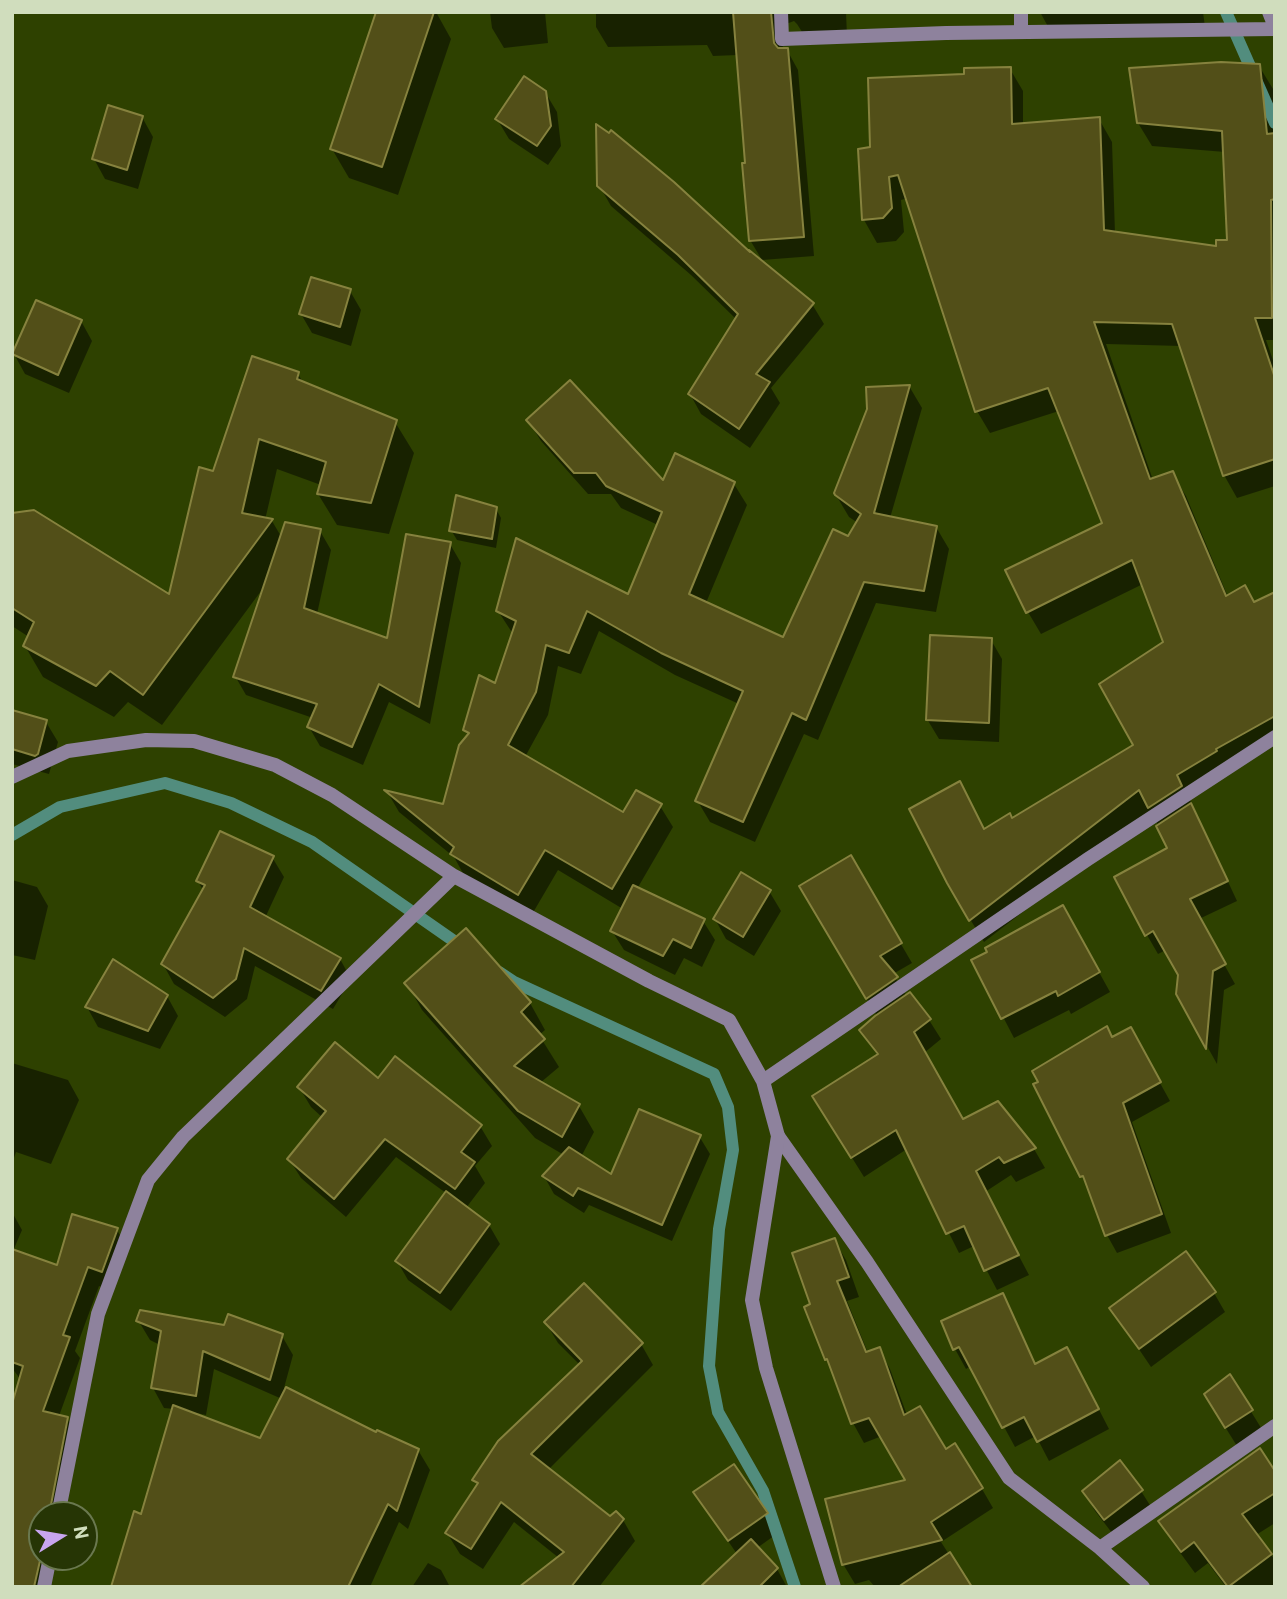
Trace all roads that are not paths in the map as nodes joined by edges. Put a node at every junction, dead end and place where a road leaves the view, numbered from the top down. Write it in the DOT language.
graph roads {
  1 [pos="781,12"];
  2 [pos="1021,12"];
  3 [pos="1269,12"];
  4 [pos="1275,28"];
  5 [pos="1021,32"];
  6 [pos="1275,737"];
  7 [pos="12,777"];
  8 [pos="454,876"];
  9 [pos="763,1081"];
  10 [pos="778,1136"];
  11 [pos="1275,1426"];
  12 [pos="61,1501"];
  13 [pos="1100,1548"];
  14 [pos="834,1587"];
  15 [pos="1143,1587"];
  1 -- 5 [label="street"];
  2 -- 5 [label="street"];
  3 -- 4 [label="street"];
  4 -- 5 [label="street"];
  6 -- 9 [label="street"];
  7 -- 8 [label="street"];
  8 -- 9 [label="street"];
  8 -- 12 [label="street"];
  9 -- 10 [label="street"];
  10 -- 13 [label="street"];
  10 -- 14 [label="street"];
  11 -- 13 [label="street"];
  13 -- 15 [label="street"];
}
